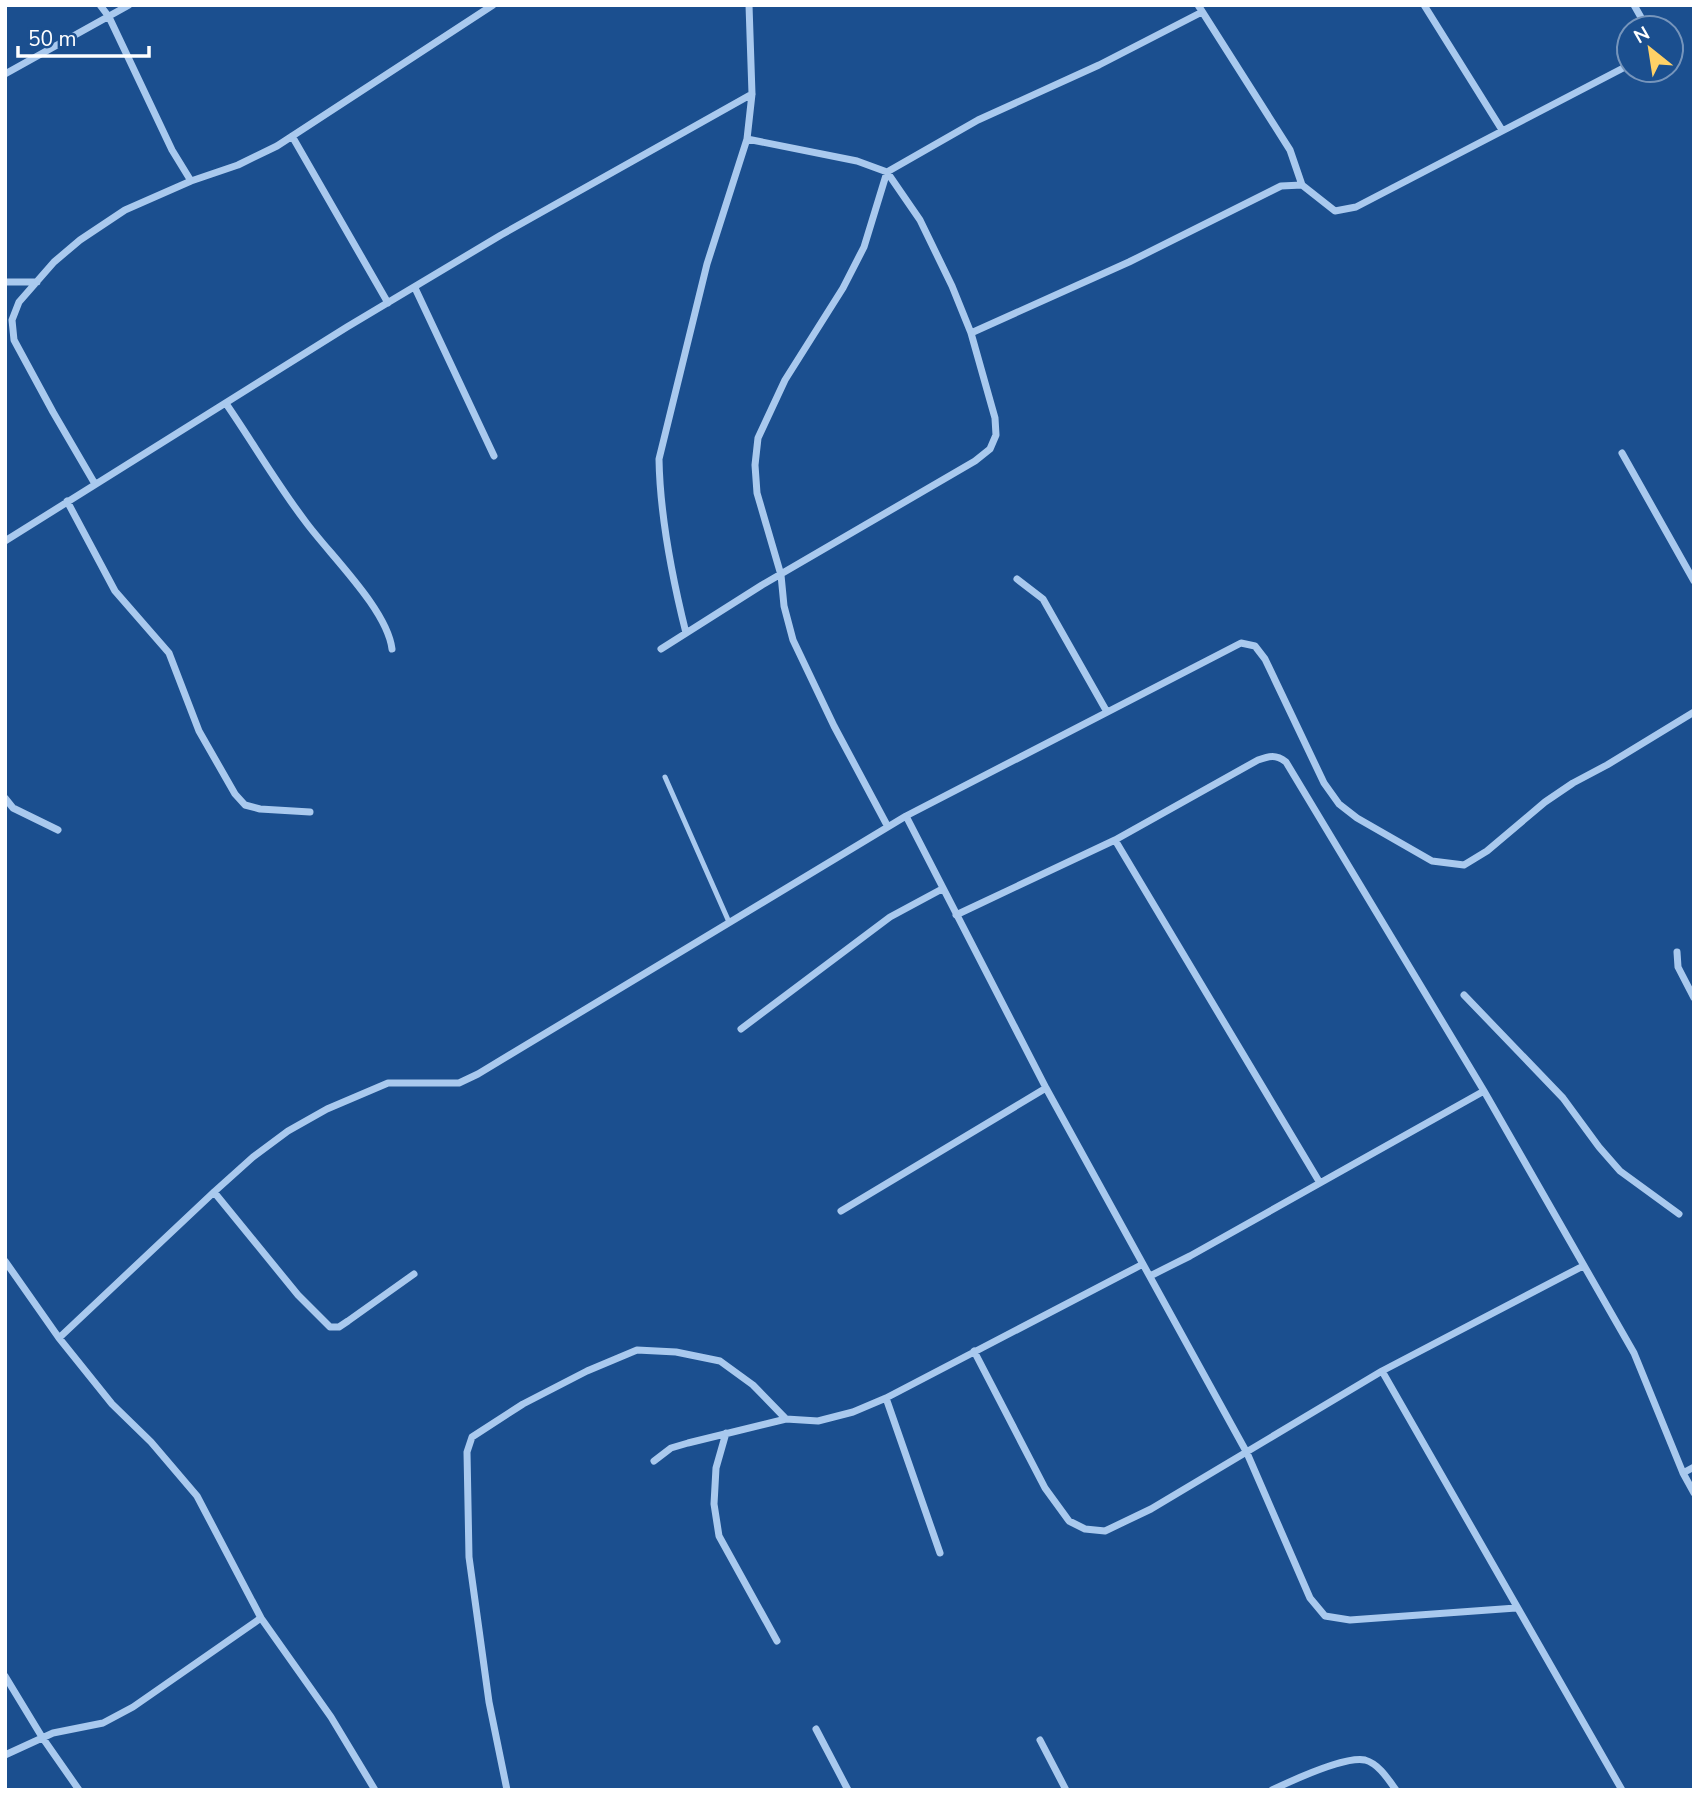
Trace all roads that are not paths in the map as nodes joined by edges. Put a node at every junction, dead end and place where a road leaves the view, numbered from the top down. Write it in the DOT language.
graph roads {
  1 [pos="100,5"];
  2 [pos="129,5"];
  3 [pos="493,5"];
  4 [pos="749,5"];
  5 [pos="1424,5"];
  6 [pos="1200,9"];
  7 [pos="109,17"];
  8 [pos="1615,72"];
  9 [pos="5,74"];
  10 [pos="752,94"];
  11 [pos="1502,130"];
  12 [pos="292,136"];
  13 [pos="747,139"];
  14 [pos="887,172"];
  15 [pos="191,181"];
  16 [pos="1302,186"];
  17 [pos="5,282"];
  18 [pos="37,282"];
  19 [pos="415,288"];
  20 [pos="388,303"];
  21 [pos="971,333"];
  22 [pos="227,405"];
  23 [pos="1622,453"];
  24 [pos="494,456"];
  25 [pos="95,484"];
  26 [pos="67,501"];
  27 [pos="5,541"];
  28 [pos="781,575"];
  29 [pos="1017,579"];
  30 [pos="1694,581"];
  31 [pos="686,633"];
  32 [pos="392,649"];
  33 [pos="661,649"];
  34 [pos="1107,712"];
  35 [pos="1694,712"];
  36 [pos="665,777"];
  37 [pos="5,798"];
  38 [pos="310,812"];
  39 [pos="906,816"];
  40 [pos="888,827"];
  41 [pos="58,831"];
  42 [pos="1115,840"];
  43 [pos="942,888"];
  44 [pos="956,915"];
  45 [pos="729,922"];
  46 [pos="1677,952"];
  47 [pos="1464,995"];
  48 [pos="1694,998"];
  49 [pos="741,1029"];
  50 [pos="1046,1088"];
  51 [pos="1484,1091"];
  52 [pos="1320,1183"];
  53 [pos="214,1192"];
  54 [pos="841,1211"];
  55 [pos="1679,1214"];
  56 [pos="5,1261"];
  57 [pos="1143,1264"];
  58 [pos="1583,1266"];
  59 [pos="414,1274"];
  60 [pos="1150,1276"];
  61 [pos="59,1338"];
  62 [pos="974,1351"];
  63 [pos="1382,1371"];
  64 [pos="886,1398"];
  65 [pos="786,1419"];
  66 [pos="726,1433"];
  67 [pos="1247,1453"];
  68 [pos="654,1461"];
  69 [pos="1694,1467"];
  70 [pos="1683,1474"];
  71 [pos="1694,1493"];
  72 [pos="940,1553"];
  73 [pos="1516,1608"];
  74 [pos="261,1618"];
  75 [pos="777,1641"];
  76 [pos="5,1676"];
  77 [pos="816,1730"];
  78 [pos="42,1737"];
  79 [pos="1040,1740"];
  80 [pos="5,1755"];
  81 [pos="79,1790"];
  82 [pos="375,1790"];
  83 [pos="507,1790"];
  84 [pos="848,1790"];
  85 [pos="1066,1790"];
  86 [pos="1272,1790"];
  87 [pos="1396,1790"];
  88 [pos="1622,1790"];
  1 -- 7 [label="street"];
  2 -- 7 [label="street"];
  3 -- 12 [label="street"];
  4 -- 10 [label="street"];
  5 -- 11 [label="street"];
  6 -- 14 [label="street"];
  6 -- 16 [label="street"];
  7 -- 9 [label="street"];
  7 -- 15 [label="street"];
  8 -- 11 [label="street"];
  10 -- 13 [label="street"];
  10 -- 19 [label="street"];
  11 -- 16 [label="street"];
  12 -- 15 [label="street"];
  12 -- 20 [label="street"];
  13 -- 14 [label="street"];
  13 -- 31 [label="street"];
  14 -- 21 [label="street"];
  14 -- 28 [label="street"];
  15 -- 18 [label="street"];
  16 -- 21 [label="street"];
  17 -- 18 [label="street"];
  18 -- 25 [label="street"];
  19 -- 20 [label="street"];
  19 -- 24 [label="street"];
  20 -- 22 [label="street"];
  21 -- 28 [label="street"];
  22 -- 25 [label="street"];
  22 -- 32 [label="street"];
  23 -- 30 [label="street"];
  25 -- 26 [label="street"];
  26 -- 27 [label="street"];
  26 -- 38 [label="street"];
  28 -- 31 [label="street"];
  28 -- 40 [label="street"];
  29 -- 34 [label="street"];
  31 -- 33 [label="street"];
  34 -- 35 [label="street"];
  34 -- 39 [label="street"];
  36 -- 45 [label="lane"];
  37 -- 41 [label="street"];
  39 -- 40 [label="street"];
  39 -- 43 [label="street"];
  40 -- 45 [label="street"];
  42 -- 44 [label="street"];
  42 -- 51 [label="street"];
  42 -- 52 [label="street"];
  43 -- 44 [label="street"];
  43 -- 49 [label="street"];
  44 -- 50 [label="street"];
  45 -- 53 [label="street"];
  46 -- 48 [label="street"];
  47 -- 55 [label="street"];
  50 -- 54 [label="street"];
  50 -- 57 [label="street"];
  51 -- 52 [label="street"];
  51 -- 58 [label="street"];
  52 -- 60 [label="street"];
  53 -- 59 [label="street"];
  53 -- 61 [label="street"];
  56 -- 61 [label="street"];
  57 -- 60 [label="street"];
  57 -- 62 [label="street"];
  58 -- 63 [label="street"];
  58 -- 70 [label="street"];
  60 -- 67 [label="street"];
  61 -- 74 [label="street"];
  62 -- 64 [label="street"];
  62 -- 67 [label="street"];
  63 -- 67 [label="street"];
  63 -- 73 [label="street"];
  64 -- 65 [label="street"];
  64 -- 72 [label="street"];
  65 -- 66 [label="street"];
  65 -- 83 [label="street"];
  66 -- 68 [label="street"];
  66 -- 75 [label="street"];
  67 -- 73 [label="street"];
  69 -- 70 [label="street"];
  70 -- 71 [label="street"];
  73 -- 88 [label="street"];
  74 -- 78 [label="street"];
  74 -- 82 [label="street"];
  76 -- 78 [label="street"];
  77 -- 84 [label="street"];
  78 -- 80 [label="street"];
  78 -- 81 [label="street"];
  79 -- 85 [label="street"];
  86 -- 87 [label="street"];
}
